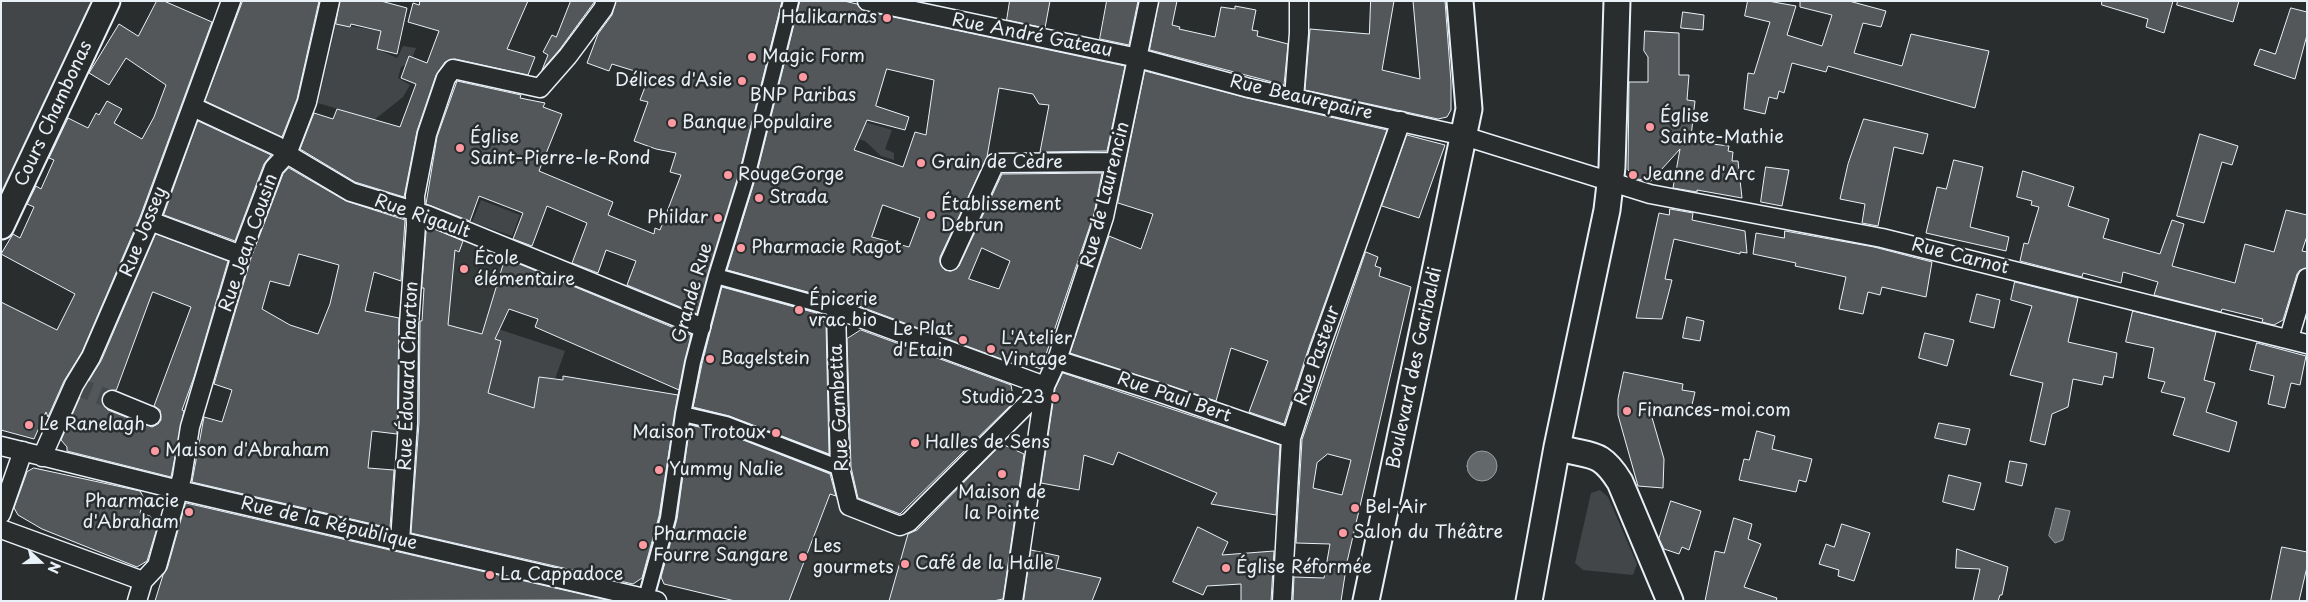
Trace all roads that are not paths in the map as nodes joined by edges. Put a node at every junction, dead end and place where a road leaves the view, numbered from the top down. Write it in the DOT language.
graph roads {
  1 [pos="107,1"];
  2 [pos="231,1"];
  3 [pos="330,1"];
  4 [pos="606,1"];
  5 [pos="791,1"];
  6 [pos="867,1"];
  7 [pos="1149,1"];
  8 [pos="1299,1"];
  9 [pos="1460,1"];
  10 [pos="1617,1"];
  11 [pos="1138,58"];
  12 [pos="1294,98"];
  13 [pos="193,107"];
  14 [pos="1401,121"];
  15 [pos="1464,136"];
  16 [pos="287,154"];
  17 [pos="1115,162"];
  18 [pos="1611,182"];
  19 [pos="415,212"];
  20 [pos="150,220"];
  21 [pos="1,226"];
  22 [pos="241,254"];
  23 [pos="950,261"];
  24 [pos="716,276"];
  25 [pos="2307,278"];
  26 [pos="836,308"];
  27 [pos="701,328"];
  28 [pos="2290,338"];
  29 [pos="2307,344"];
  30 [pos="1057,360"];
  31 [pos="1045,386"];
  32 [pos="112,400"];
  33 [pos="683,414"];
  34 [pos="150,416"];
  35 [pos="1291,438"];
  36 [pos="1,446"];
  37 [pos="1557,447"];
  38 [pos="23,451"];
  39 [pos="42,457"];
  40 [pos="840,468"];
  41 [pos="179,490"];
  42 [pos="1,514"];
  43 [pos="1,530"];
  44 [pos="400,541"];
  45 [pos="143,581"];
  46 [pos="1531,591"];
  47 [pos="649,600"];
  48 [pos="137,601"];
  49 [pos="1014,601"];
  50 [pos="1282,601"];
  51 [pos="1366,601"];
  52 [pos="1670,601"];
  1 -- 21 [label="main road, Cours Chambonas"];
  2 -- 13 [label="street, Rue Jossey"];
  3 -- 16 [label="street, Rue Jean Cousin"];
  4 -- 19 [label="street, Rue Édouard Charton"];
  5 -- 24 [label="street, Grande Rue"];
  6 -- 11 [label="street, Rue André Gateau"];
  7 -- 11 [label="street, Rue de Laurencin"];
  8 -- 12 [label="street"];
  9 -- 15 [label="main road, Boulevard des Garibaldi"];
  10 -- 18 [label="main road"];
  11 -- 12 [label="street, Rue Beaurepaire"];
  11 -- 17 [label="street, Rue de Laurencin"];
  12 -- 14 [label="street, Rue Beaurepaire"];
  13 -- 16 [label="street, Rue Rigault"];
  13 -- 20 [label="street, Rue Jossey"];
  14 -- 15 [label="street, Rue Beaurepaire"];
  14 -- 35 [label="street, Rue Pasteur"];
  15 -- 18 [label="street, Rue Carnot"];
  15 -- 51 [label="main road, Boulevard des Garibaldi"];
  16 -- 19 [label="street, Rue Rigault"];
  16 -- 22 [label="street, Rue Jean Cousin"];
  17 -- 23 [label="street"];
  17 -- 30 [label="street, Rue de Laurencin"];
  18 -- 28 [label="street, Rue Carnot"];
  18 -- 37 [label="main road"];
  19 -- 27 [label="street, Rue Rigault"];
  19 -- 44 [label="street, Rue Édouard Charton"];
  20 -- 22 [label="street"];
  20 -- 39 [label="street, Rue Jossey"];
  22 -- 41 [label="street, Rue Jean Cousin"];
  24 -- 26 [label="street"];
  24 -- 27 [label="street, Grande Rue"];
  25 -- 28 [label="street"];
  26 -- 31 [label="street"];
  26 -- 40 [label="street, Rue Gambetta"];
  27 -- 33 [label="street, Grande Rue"];
  28 -- 29 [label="street, Rue Carnot"];
  30 -- 31 [label="street, Rue de Laurencin"];
  30 -- 35 [label="street, Rue Paul Bert"];
  31 -- 40 [label="street, Rue Gambetta"];
  31 -- 49 [label="street"];
  32 -- 34 [label="street"];
  33 -- 40 [label="street"];
  33 -- 47 [label="street, Grande Rue"];
  35 -- 50 [label="street, Rue Pasteur"];
  36 -- 38 [label="street, Rue de la République"];
  37 -- 46 [label="main road"];
  37 -- 52 [label="main road"];
  38 -- 39 [label="street, Rue de la République"];
  38 -- 42 [label="street"];
  39 -- 41 [label="street, Rue de la République"];
  41 -- 44 [label="street, Rue de la République"];
  41 -- 45 [label="street, Rue Jean Cousin"];
  43 -- 45 [label="street"];
  44 -- 47 [label="street, Rue de la République"];
  45 -- 48 [label="street"];
}
